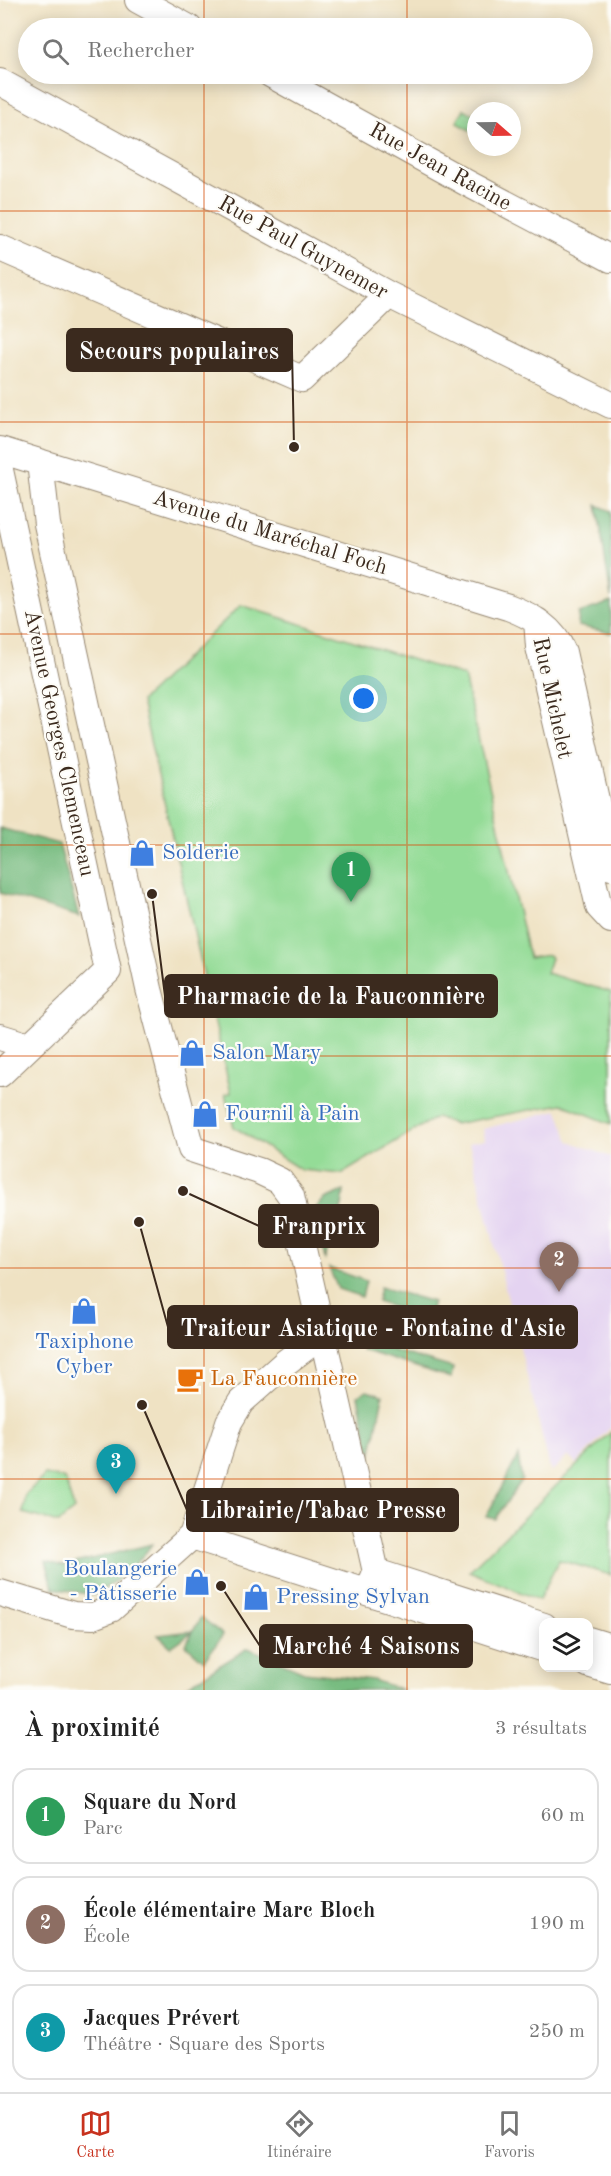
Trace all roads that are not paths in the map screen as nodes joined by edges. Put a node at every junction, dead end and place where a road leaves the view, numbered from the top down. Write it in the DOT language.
graph roads {
  1 [pos="138,0"];
  2 [pos="171,18"];
  3 [pos="0,82"];
  4 [pos="288,84"];
  5 [pos="0,248"];
  6 [pos="611,259"];
  7 [pos="389,295"];
  8 [pos="611,405"];
  9 [pos="0,450"];
  10 [pos="40,462"];
  11 [pos="0,470"];
  12 [pos="537,621"];
  13 [pos="611,867"];
  14 [pos="611,920"];
  15 [pos="108,971"];
  16 [pos="149,989"];
  17 [pos="0,1037"];
  18 [pos="29,1046"];
  19 [pos="0,1074"];
  20 [pos="321,1336"];
  21 [pos="192,1536"];
  22 [pos="372,1582"];
  23 [pos="0,1593"];
  24 [pos="539,1625"];
  25 [pos="593,1642"];
  26 [pos="539,1647"];
  27 [pos="611,1647"];
  28 [pos="593,1666"];
  29 [pos="611,1671"];
  1 -- 2 [label="street"];
  3 -- 7 [label="street, Rue Paul Guynemer"];
  4 -- 6 [label="street, Rue Jean Racine"];
  5 -- 7 [label="street"];
  7 -- 8 [label="street, Rue Paul Guynemer"];
  9 -- 10 [label="street, Avenue du Maréchal Foch"];
  10 -- 12 [label="street, Avenue du Maréchal Foch"];
  10 -- 16 [label="street, Avenue Georges Clemenceau"];
  11 -- 15 [label="street, Avenue Georges Clemenceau"];
  12 -- 13 [label="street, Rue Michelet"];
  12 -- 14 [label="street, Rue Michelet"];
  15 -- 16 [label="street"];
  15 -- 18 [label="street"];
  16 -- 20 [label="street, Avenue Georges Clemenceau"];
  17 -- 18 [label="street"];
  18 -- 19 [label="street"];
  20 -- 21 [label="street"];
  20 -- 22 [label="street"];
  21 -- 22 [label="street"];
  21 -- 23 [label="street"];
  22 -- 24 [label="street"];
  22 -- 26 [label="street"];
  25 -- 27 [label="street"];
  28 -- 29 [label="street"];
}
